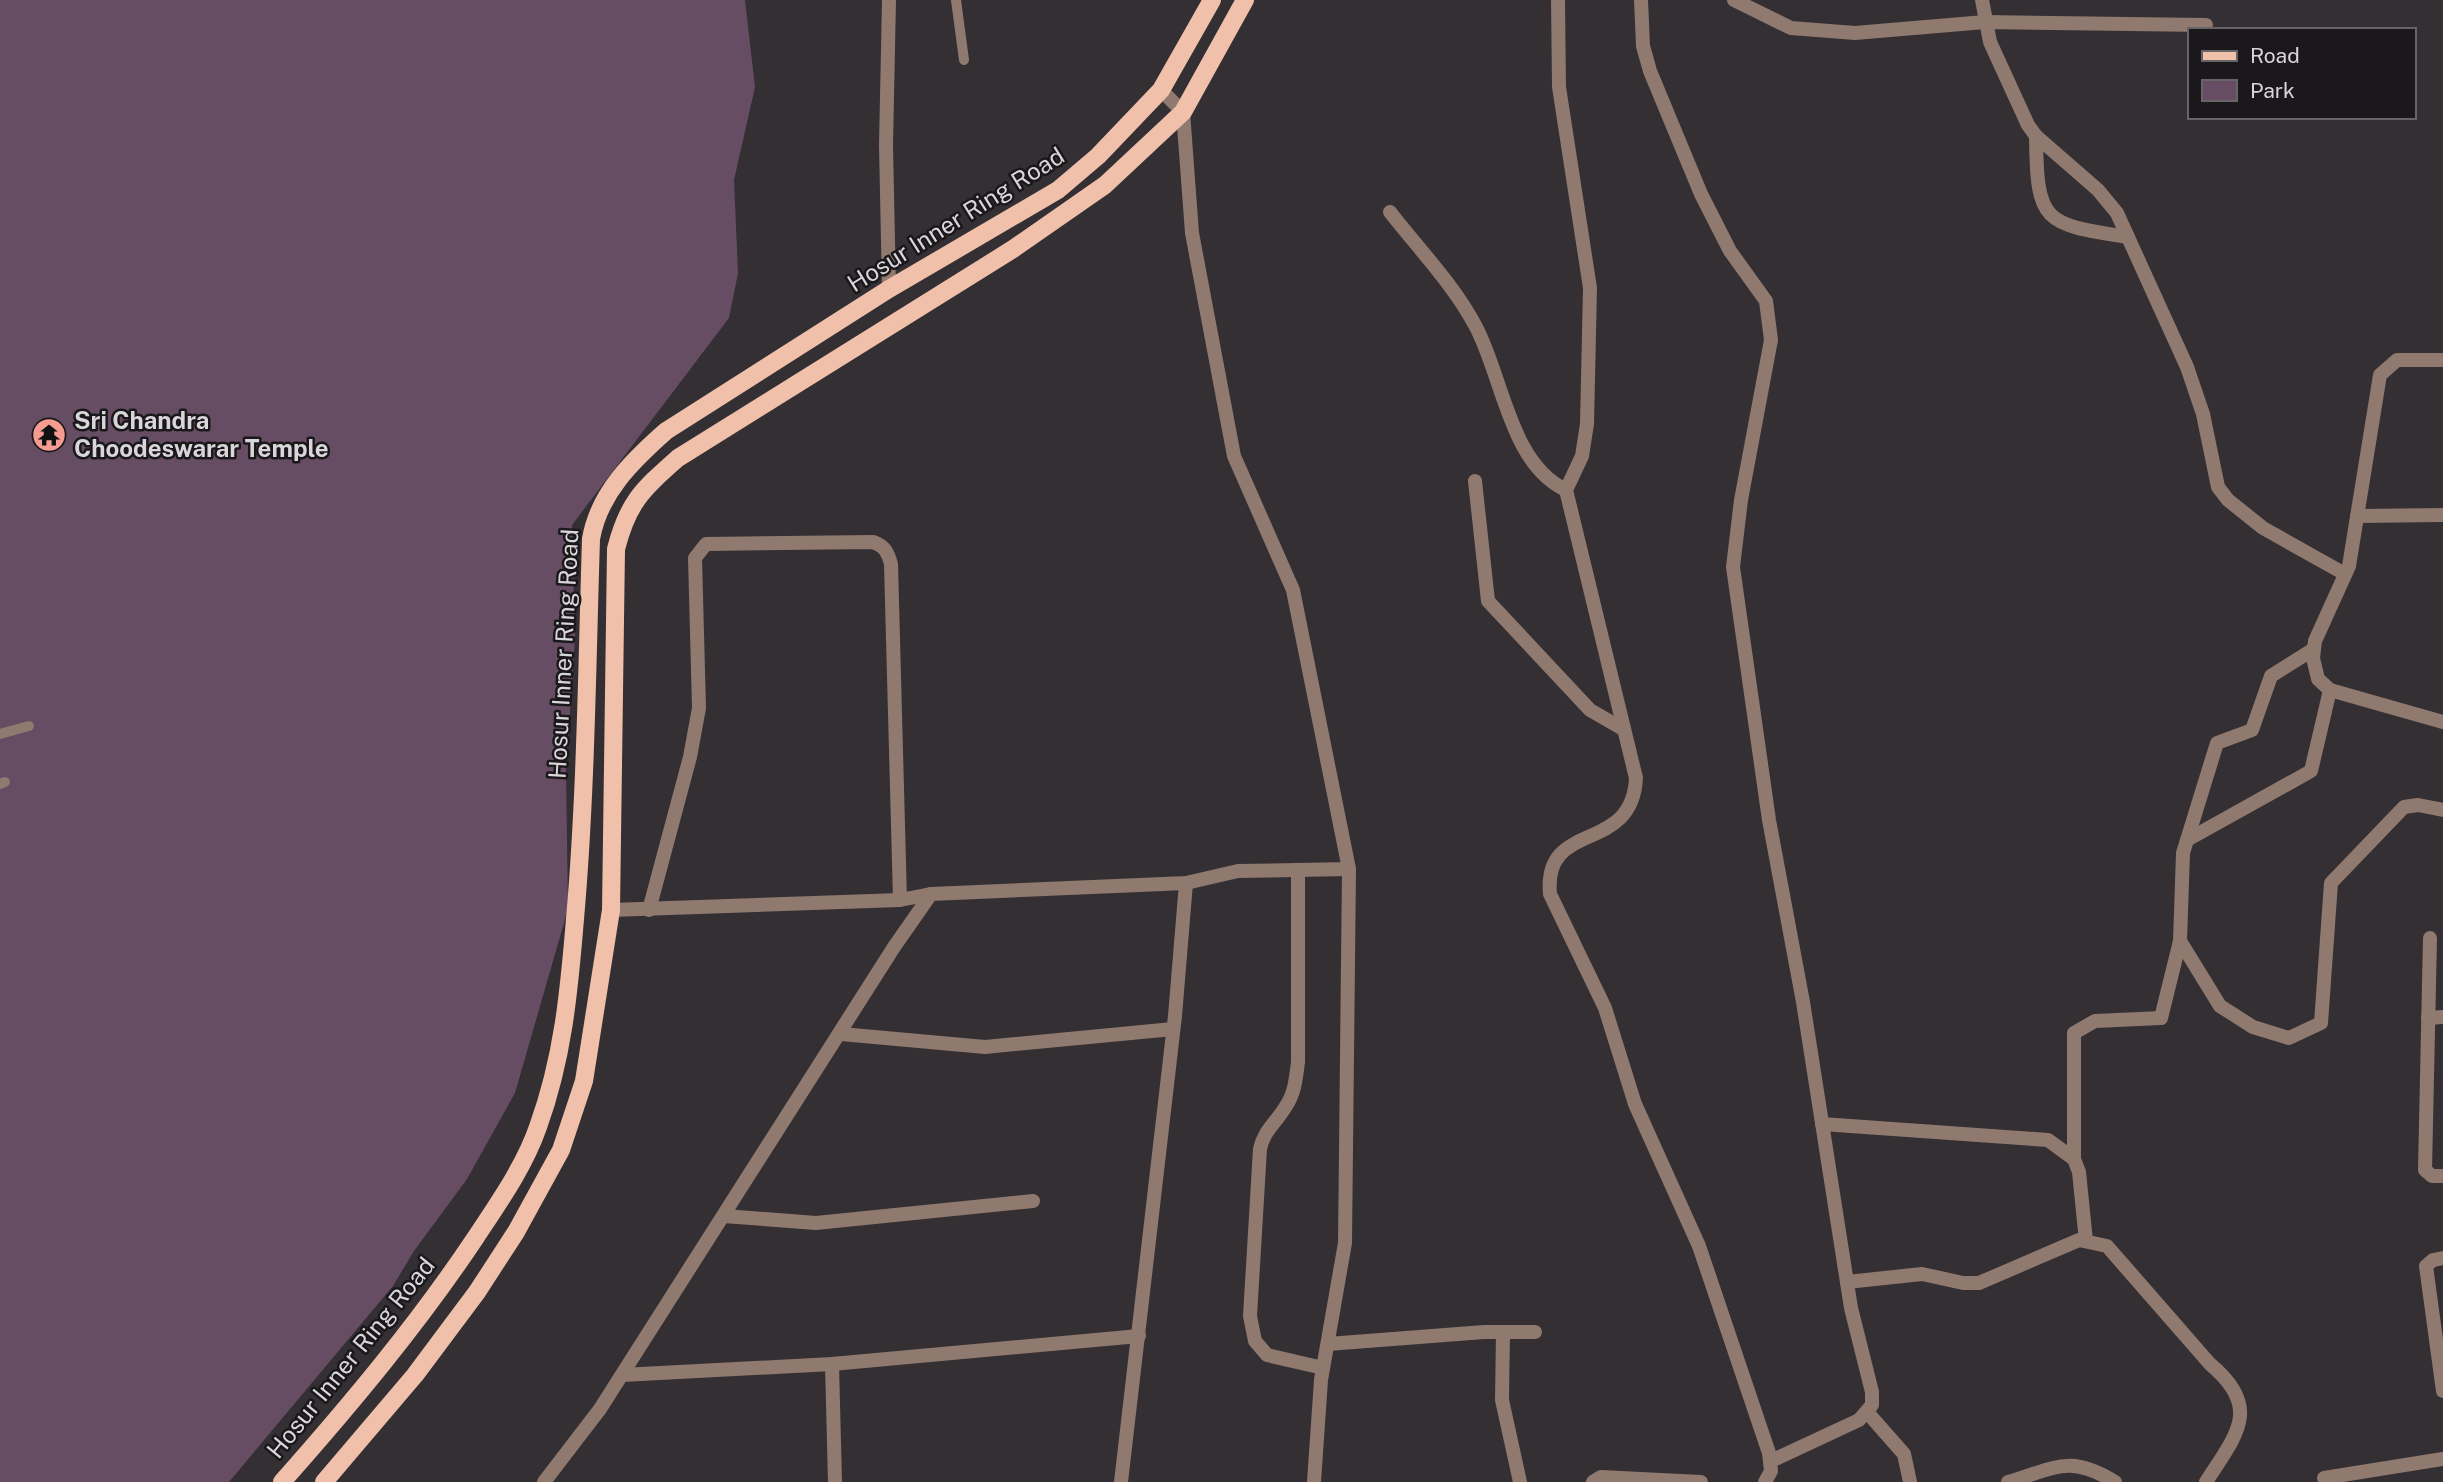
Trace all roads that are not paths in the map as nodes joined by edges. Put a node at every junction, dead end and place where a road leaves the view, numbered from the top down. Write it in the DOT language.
graph roads {
  1 [pos="889,0"];
  2 [pos="956,0"];
  3 [pos="1212,0"];
  4 [pos="1245,0"];
  5 [pos="1558,0"];
  6 [pos="1641,0"];
  7 [pos="1734,0"];
  8 [pos="1982,0"];
  9 [pos="1985,22"];
  10 [pos="2206,24"];
  11 [pos="964,60"];
  12 [pos="1161,90"];
  13 [pos="1183,112"];
  14 [pos="2036,136"];
  15 [pos="1390,212"];
  16 [pos="2128,237"];
  17 [pos="890,289"];
  18 [pos="2443,360"];
  19 [pos="1475,481"];
  20 [pos="1566,490"];
  21 [pos="2443,515"];
  22 [pos="2357,516"];
  23 [pos="2345,574"];
  24 [pos="2314,649"];
  25 [pos="2330,690"];
  26 [pos="2443,722"];
  27 [pos="29,726"];
  28 [pos="1623,729"];
  29 [pos="0,734"];
  30 [pos="2443,810"];
  31 [pos="2188,839"];
  32 [pos="1349,869"];
  33 [pos="1298,870"];
  34 [pos="1186,883"];
  35 [pos="931,894"];
  36 [pos="900,900"];
  37 [pos="611,910"];
  38 [pos="649,911"];
  39 [pos="2430,938"];
  40 [pos="2180,942"];
  41 [pos="2436,1018"];
  42 [pos="1173,1029"];
  43 [pos="841,1034"];
  44 [pos="1822,1124"];
  45 [pos="2074,1159"];
  46 [pos="2443,1176"];
  47 [pos="1033,1200"];
  48 [pos="724,1216"];
  49 [pos="2086,1241"];
  50 [pos="2443,1258"];
  51 [pos="1847,1282"];
  52 [pos="1503,1332"];
  53 [pos="1535,1332"];
  54 [pos="1139,1336"];
  55 [pos="1328,1343"];
  56 [pos="832,1364"];
  57 [pos="1323,1368"];
  58 [pos="622,1375"];
  59 [pos="2443,1391"];
  60 [pos="1867,1412"];
  61 [pos="2443,1459"];
  62 [pos="1771,1461"];
  63 [pos="2324,1479"];
  64 [pos="282,1482"];
  65 [pos="324,1482"];
  66 [pos="544,1482"];
  67 [pos="835,1482"];
  68 [pos="1121,1482"];
  69 [pos="1314,1482"];
  70 [pos="1520,1482"];
  71 [pos="1593,1482"];
  72 [pos="1692,1482"];
  73 [pos="1765,1482"];
  74 [pos="1910,1482"];
  75 [pos="2008,1482"];
  76 [pos="2115,1482"];
  77 [pos="2206,1482"];
  1 -- 17 [label="street"];
  2 -- 11 [label="lane"];
  3 -- 12 [label="main road, Hosur Inner Ring Road"];
  4 -- 13 [label="main road, Hosur Inner Ring Road"];
  5 -- 20 [label="street"];
  6 -- 44 [label="street"];
  7 -- 9 [label="street"];
  8 -- 9 [label="street"];
  9 -- 10 [label="street"];
  9 -- 14 [label="street"];
  12 -- 13 [label="street"];
  12 -- 17 [label="main road, Hosur Inner Ring Road"];
  13 -- 32 [label="street"];
  13 -- 37 [label="main road, Hosur Inner Ring Road"];
  14 -- 16 [label="street"];
  14 -- 16 [label="street"];
  15 -- 20 [label="street"];
  16 -- 23 [label="street"];
  17 -- 64 [label="main road, Hosur Inner Ring Road"];
  18 -- 22 [label="street"];
  19 -- 28 [label="street"];
  20 -- 28 [label="street"];
  21 -- 22 [label="street"];
  22 -- 23 [label="street"];
  23 -- 24 [label="street"];
  24 -- 25 [label="street"];
  24 -- 31 [label="street"];
  25 -- 26 [label="street"];
  25 -- 31 [label="street"];
  27 -- 29 [label="lane"];
  28 -- 62 [label="street"];
  30 -- 40 [label="street"];
  31 -- 40 [label="street"];
  32 -- 33 [label="street"];
  32 -- 55 [label="street"];
  33 -- 34 [label="street"];
  33 -- 57 [label="street"];
  34 -- 35 [label="street"];
  34 -- 42 [label="street"];
  35 -- 36 [label="street"];
  35 -- 43 [label="street"];
  36 -- 38 [label="street"];
  36 -- 38 [label="street"];
  37 -- 38 [label="street"];
  37 -- 65 [label="main road, Hosur Inner Ring Road"];
  39 -- 41 [label="street"];
  40 -- 45 [label="street"];
  41 -- 46 [label="street"];
  42 -- 43 [label="street"];
  42 -- 54 [label="street"];
  43 -- 48 [label="street"];
  44 -- 45 [label="street"];
  44 -- 51 [label="street"];
  45 -- 49 [label="street"];
  47 -- 48 [label="street"];
  48 -- 58 [label="street"];
  49 -- 51 [label="street"];
  49 -- 77 [label="street"];
  50 -- 59 [label="street"];
  51 -- 60 [label="street"];
  52 -- 53 [label="street"];
  52 -- 55 [label="street"];
  52 -- 70 [label="street"];
  54 -- 56 [label="street"];
  54 -- 68 [label="street"];
  55 -- 57 [label="street"];
  56 -- 58 [label="street"];
  56 -- 67 [label="street"];
  57 -- 69 [label="street"];
  58 -- 66 [label="street"];
  60 -- 62 [label="street"];
  60 -- 74 [label="street"];
  61 -- 63 [label="street"];
  62 -- 73 [label="street"];
  71 -- 72 [label="street"];
  75 -- 76 [label="street"];
}
